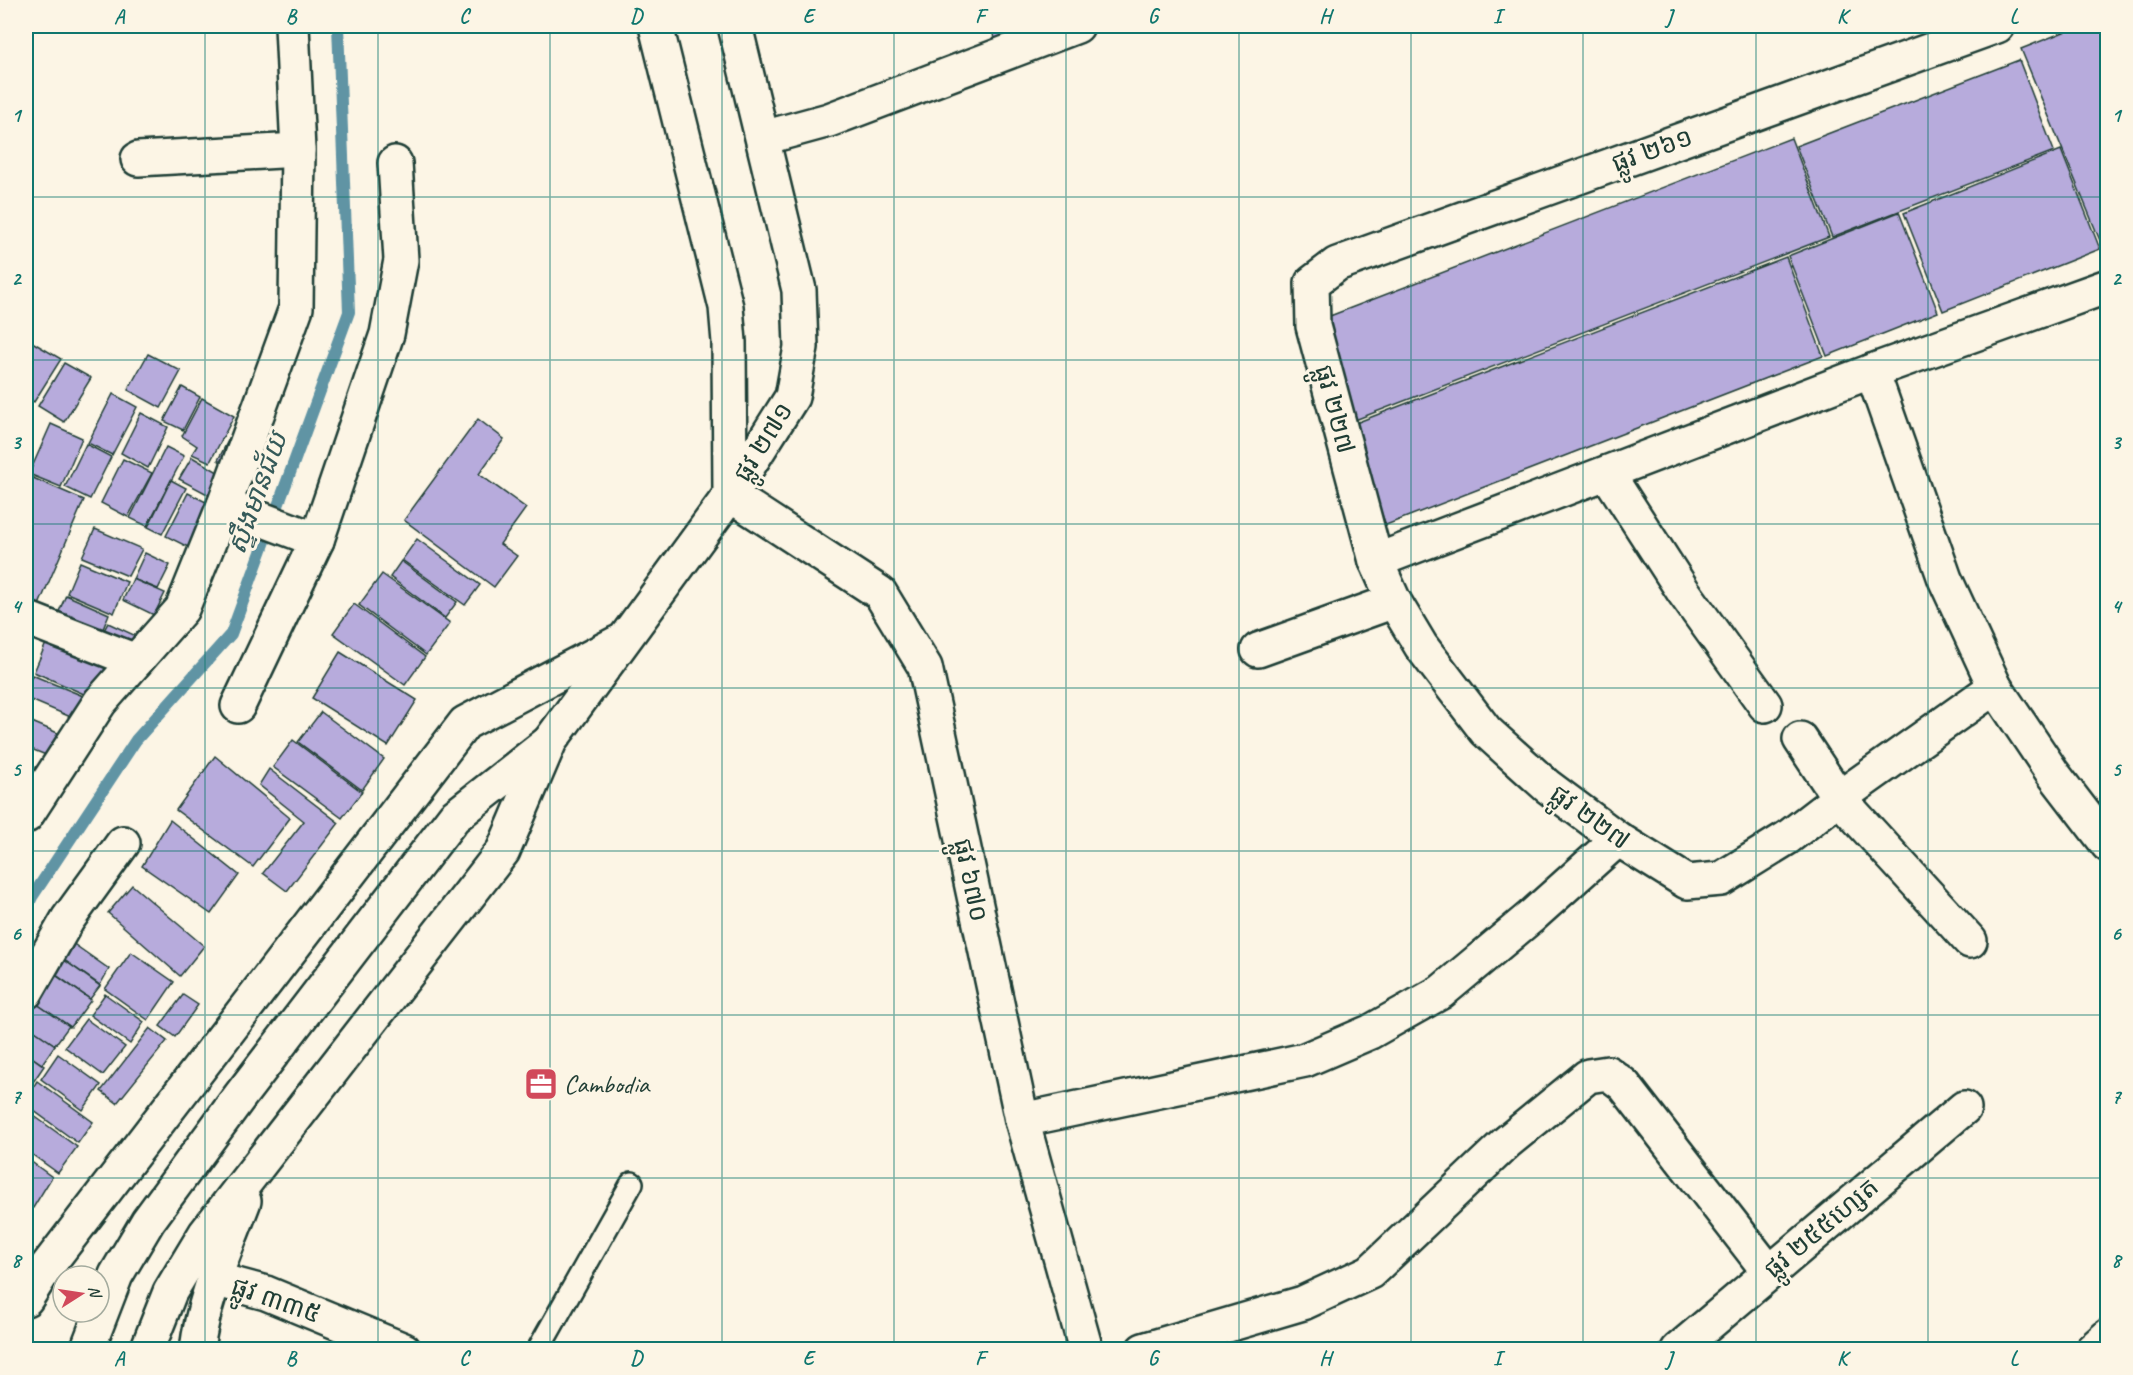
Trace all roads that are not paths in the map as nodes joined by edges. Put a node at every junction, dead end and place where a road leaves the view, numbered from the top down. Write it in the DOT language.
graph roads {
  1 [pos="292,26"];
  2 [pos="656,26"];
  3 [pos="735,26"];
  4 [pos="1077,26"];
  5 [pos="1996,26"];
  6 [pos="763,138"];
  7 [pos="298,150"];
  8 [pos="138,159"];
  9 [pos="395,163"];
  10 [pos="1312,283"];
  11 [pos="2108,286"];
  12 [pos="1872,371"];
  13 [pos="1607,473"];
  14 [pos="730,495"];
  15 [pos="236,510"];
  16 [pos="306,536"];
  17 [pos="1376,561"];
  18 [pos="1394,601"];
  19 [pos="26,618"];
  20 [pos="624,639"];
  21 [pos="1258,650"];
  22 [pos="136,661"];
  23 [pos="1995,687"];
  24 [pos="1765,705"];
  25 [pos="238,706"];
  26 [pos="1800,739"];
  27 [pos="550,741"];
  28 [pos="1839,798"];
  29 [pos="26,816"];
  30 [pos="1618,838"];
  31 [pos="123,843"];
  32 [pos="2108,845"];
  33 [pos="1971,941"];
  34 [pos="26,992"];
  35 [pos="1965,1108"];
  36 [pos="1022,1120"];
  37 [pos="258,1165"];
  38 [pos="632,1183"];
  39 [pos="1769,1272"];
  40 [pos="214,1279"];
  41 [pos="26,1299"];
  42 [pos="2108,1336"];
  43 [pos="87,1350"];
  44 [pos="147,1350"];
  45 [pos="196,1350"];
  46 [pos="404,1350"];
  47 [pos="538,1350"];
  48 [pos="1086,1350"];
  49 [pos="1143,1350"];
  50 [pos="1678,1350"];
  51 [pos="2092,1350"];
  1 -- 7 [label="street"];
  2 -- 14 [label="street, ផ្លូវ ២៧១"];
  3 -- 6 [label="street, ផ្លូវ ២៧១"];
  4 -- 6 [label="street"];
  5 -- 10 [label="street, ផ្លូវ ២៦១"];
  6 -- 14 [label="street, ផ្លូវ ២៧១"];
  7 -- 8 [label="street"];
  7 -- 15 [label="street"];
  9 -- 16 [label="street"];
  10 -- 17 [label="street, ផ្លូវ ២២៧"];
  11 -- 12 [label="street"];
  12 -- 13 [label="street"];
  12 -- 23 [label="street"];
  13 -- 17 [label="street"];
  13 -- 24 [label="street"];
  14 -- 20 [label="street"];
  14 -- 36 [label="street, ផ្លូវ ៦៧០"];
  15 -- 16 [label="street"];
  15 -- 22 [label="street"];
  16 -- 25 [label="street"];
  17 -- 18 [label="street, ផ្លូវ ២២៧"];
  18 -- 21 [label="street"];
  18 -- 30 [label="street, ផ្លូវ ២២៧"];
  19 -- 22 [label="street"];
  20 -- 27 [label="street"];
  20 -- 41 [label="street"];
  22 -- 29 [label="street"];
  23 -- 28 [label="street, ផ្លូវ ២២៧"];
  23 -- 32 [label="street"];
  26 -- 28 [label="street"];
  27 -- 37 [label="street"];
  27 -- 43 [label="street"];
  28 -- 30 [label="street, ផ្លូវ ២២៧"];
  28 -- 33 [label="street"];
  30 -- 36 [label="street"];
  31 -- 34 [label="street"];
  35 -- 39 [label="street, ផ្លូវ ២៥៥ហ្សេត"];
  36 -- 48 [label="street, ផ្លូវ ៦៧០"];
  37 -- 40 [label="street"];
  37 -- 44 [label="street"];
  38 -- 47 [label="lane"];
  39 -- 49 [label="street"];
  39 -- 50 [label="street, ផ្លូវ ២៥៥ហ្សេត"];
  40 -- 45 [label="street"];
  40 -- 46 [label="street, ផ្លូវ ៣៣៥"];
  42 -- 51 [label="street"];
}
